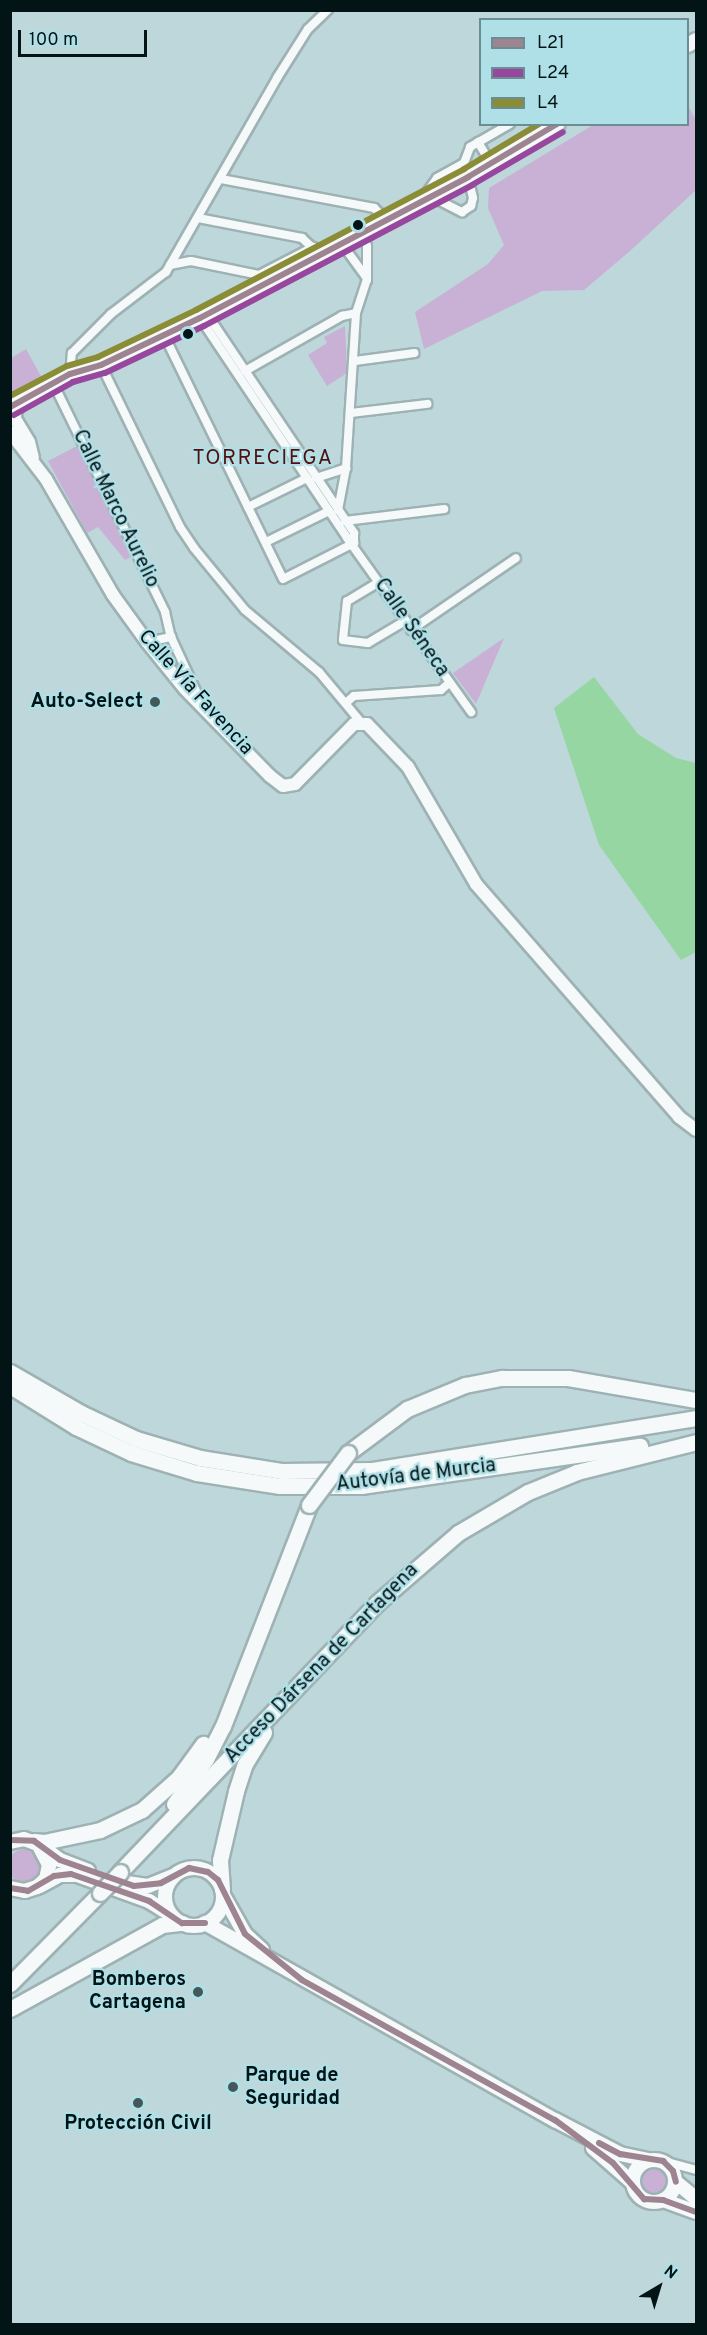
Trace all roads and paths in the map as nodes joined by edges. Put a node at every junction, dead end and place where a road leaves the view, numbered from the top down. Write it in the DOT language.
graph roads {
  1 [pos="328,10"];
  2 [pos="506,126"];
  3 [pos="555,126"];
  4 [pos="478,142"];
  5 [pos="491,164"];
  6 [pos="468,177"];
  7 [pos="221,178"];
  8 [pos="426,200"];
  9 [pos="198,218"];
  10 [pos="387,220"];
  11 [pos="362,233"];
  12 [pos="342,244"];
  13 [pos="316,251"];
  14 [pos="170,265"];
  15 [pos="367,280"];
  16 [pos="356,313"];
  17 [pos="204,316"];
  18 [pos="164,335"];
  19 [pos="414,353"];
  20 [pos="355,361"];
  21 [pos="101,364"];
  22 [pos="245,371"];
  23 [pos="70,374"];
  24 [pos="53,383"];
  25 [pos="427,404"];
  26 [pos="14,410"];
  27 [pos="351,413"];
  28 [pos="10,432"];
  29 [pos="33,459"];
  30 [pos="346,468"];
  31 [pos="307,478"];
  32 [pos="316,478"];
  33 [pos="248,507"];
  34 [pos="444,509"];
  35 [pos="333,511"];
  36 [pos="345,521"];
  37 [pos="266,542"];
  38 [pos="354,543"];
  39 [pos="516,558"];
  40 [pos="379,582"];
  41 [pos="405,621"];
  42 [pos="411,630"];
  43 [pos="171,637"];
  44 [pos="147,642"];
  45 [pos="449,683"];
  46 [pos="346,702"];
  47 [pos="203,708"];
  48 [pos="471,712"];
  49 [pos="360,721"];
  50 [pos="696,1130"];
  51 [pos="10,1371"];
  52 [pos="10,1386"];
  53 [pos="696,1400"];
  54 [pos="696,1418"];
  55 [pos="696,1438"];
  56 [pos="696,1442"];
  57 [pos="277,1580"];
  58 [pos="342,1640"];
  59 [pos="24,1842"];
  60 [pos="117,1871"];
  61 [pos="177,1873"];
  62 [pos="39,1886"];
  63 [pos="10,1888"];
  64 [pos="97,1892"];
  65 [pos="222,1892"];
  66 [pos="178,1920"];
  67 [pos="206,1923"];
  68 [pos="10,1974"];
  69 [pos="302,1980"];
  70 [pos="10,1984"];
  71 [pos="10,2009"];
  72 [pos="555,2120"];
  73 [pos="648,2160"];
  74 [pos="663,2162"];
  75 [pos="696,2170"];
  76 [pos="675,2180"];
  77 [pos="633,2183"];
  78 [pos="696,2199"];
  79 [pos="663,2200"];
  80 [pos="696,2212"];
  1 -- 7 [label="street"];
  2 -- 4 [label="street"];
  3 -- 5 [label="main road"];
  4 -- 5 [label="street"];
  4 -- 8 [label="street"];
  5 -- 6 [label="main road"];
  6 -- 8 [label="main road"];
  6 -- 8 [label="street"];
  7 -- 9 [label="street"];
  7 -- 10 [label="street"];
  8 -- 10 [label="main road"];
  9 -- 13 [label="street"];
  9 -- 14 [label="street"];
  10 -- 11 [label="main road"];
  11 -- 12 [label="main road"];
  11 -- 15 [label="street"];
  12 -- 13 [label="main road"];
  12 -- 15 [label="street"];
  13 -- 14 [label="street"];
  13 -- 17 [label="main road"];
  14 -- 23 [label="street"];
  15 -- 16 [label="street"];
  16 -- 20 [label="street"];
  16 -- 22 [label="street"];
  17 -- 18 [label="main road"];
  17 -- 22 [label="street, Calle Séneca"];
  17 -- 31 [label="street, Calle Séneca"];
  18 -- 21 [label="main road"];
  18 -- 33 [label="street"];
  19 -- 20 [label="street"];
  20 -- 27 [label="street"];
  21 -- 23 [label="main road"];
  21 -- 46 [label="street"];
  22 -- 32 [label="street, Calle Séneca"];
  23 -- 24 [label="main road"];
  24 -- 26 [label="main road"];
  24 -- 43 [label="street, Calle Marco Aurelio"];
  25 -- 27 [label="street"];
  26 -- 29 [label="main road, Calle Vía Favencia"];
  27 -- 30 [label="street"];
  28 -- 29 [label="main road, Calle Vía Favencia"];
  29 -- 44 [label="main road, Calle Vía Favencia"];
  30 -- 32 [label="street"];
  30 -- 35 [label="street"];
  31 -- 33 [label="street"];
  31 -- 35 [label="street, Calle Séneca"];
  32 -- 35 [label="street, Calle Séneca"];
  33 -- 37 [label="street"];
  34 -- 36 [label="street"];
  35 -- 36 [label="street, Calle Séneca"];
  35 -- 37 [label="street"];
  35 -- 38 [label="street, Calle Séneca"];
  36 -- 38 [label="street, Calle Séneca"];
  37 -- 38 [label="street"];
  38 -- 40 [label="street, Calle Séneca"];
  39 -- 42 [label="street"];
  40 -- 41 [label="street, Calle Séneca"];
  40 -- 41 [label="street"];
  41 -- 42 [label="street, Calle Séneca"];
  42 -- 45 [label="street, Calle Séneca"];
  43 -- 44 [label="street"];
  43 -- 47 [label="street, Calle Marco Aurelio"];
  44 -- 47 [label="main road, Calle Vía Favencia"];
  45 -- 46 [label="street"];
  45 -- 48 [label="street, Calle Séneca"];
  46 -- 49 [label="street"];
  47 -- 49 [label="main road, Calle Vía Favencia"];
  49 -- 50 [label="main road"];
  51 -- 54 [label="highway, Autovía de Murcia"];
  52 -- 55 [label="highway, Autovía de Murcia"];
  53 -- 57 [label="highway, Acceso Dársena de Cartagena, bridge"];
  56 -- 58 [label="highway, Acceso Dársena de Cartagena"];
  57 -- 59 [label="highway"];
  57 -- 60 [label="highway, Acceso Dársena de Cartagena"];
  58 -- 60 [label="highway, Acceso Dársena de Cartagena"];
  58 -- 65 [label="highway"];
  59 -- 61 [label="main road"];
  59 -- 62 [label="main road"];
  60 -- 64 [label="highway, Acceso Dársena de Cartagena"];
  61 -- 65 [label="main road"];
  61 -- 66 [label="main road"];
  62 -- 63 [label="main road"];
  62 -- 66 [label="main road"];
  64 -- 68 [label="highway, Acceso Dársena de Cartagena"];
  64 -- 70 [label="highway, Acceso Dársena de Cartagena"];
  65 -- 67 [label="main road"];
  65 -- 69 [label="main road"];
  66 -- 67 [label="main road"];
  66 -- 71 [label="highway"];
  67 -- 69 [label="main road"];
  69 -- 72 [label="main road"];
  72 -- 73 [label="main road"];
  72 -- 77 [label="main road"];
  73 -- 74 [label="main road"];
  73 -- 77 [label="main road"];
  74 -- 75 [label="street"];
  74 -- 76 [label="main road"];
  75 -- 76 [label="street"];
  76 -- 78 [label="main road"];
  76 -- 79 [label="main road"];
  77 -- 79 [label="main road"];
  79 -- 80 [label="main road"];
}
